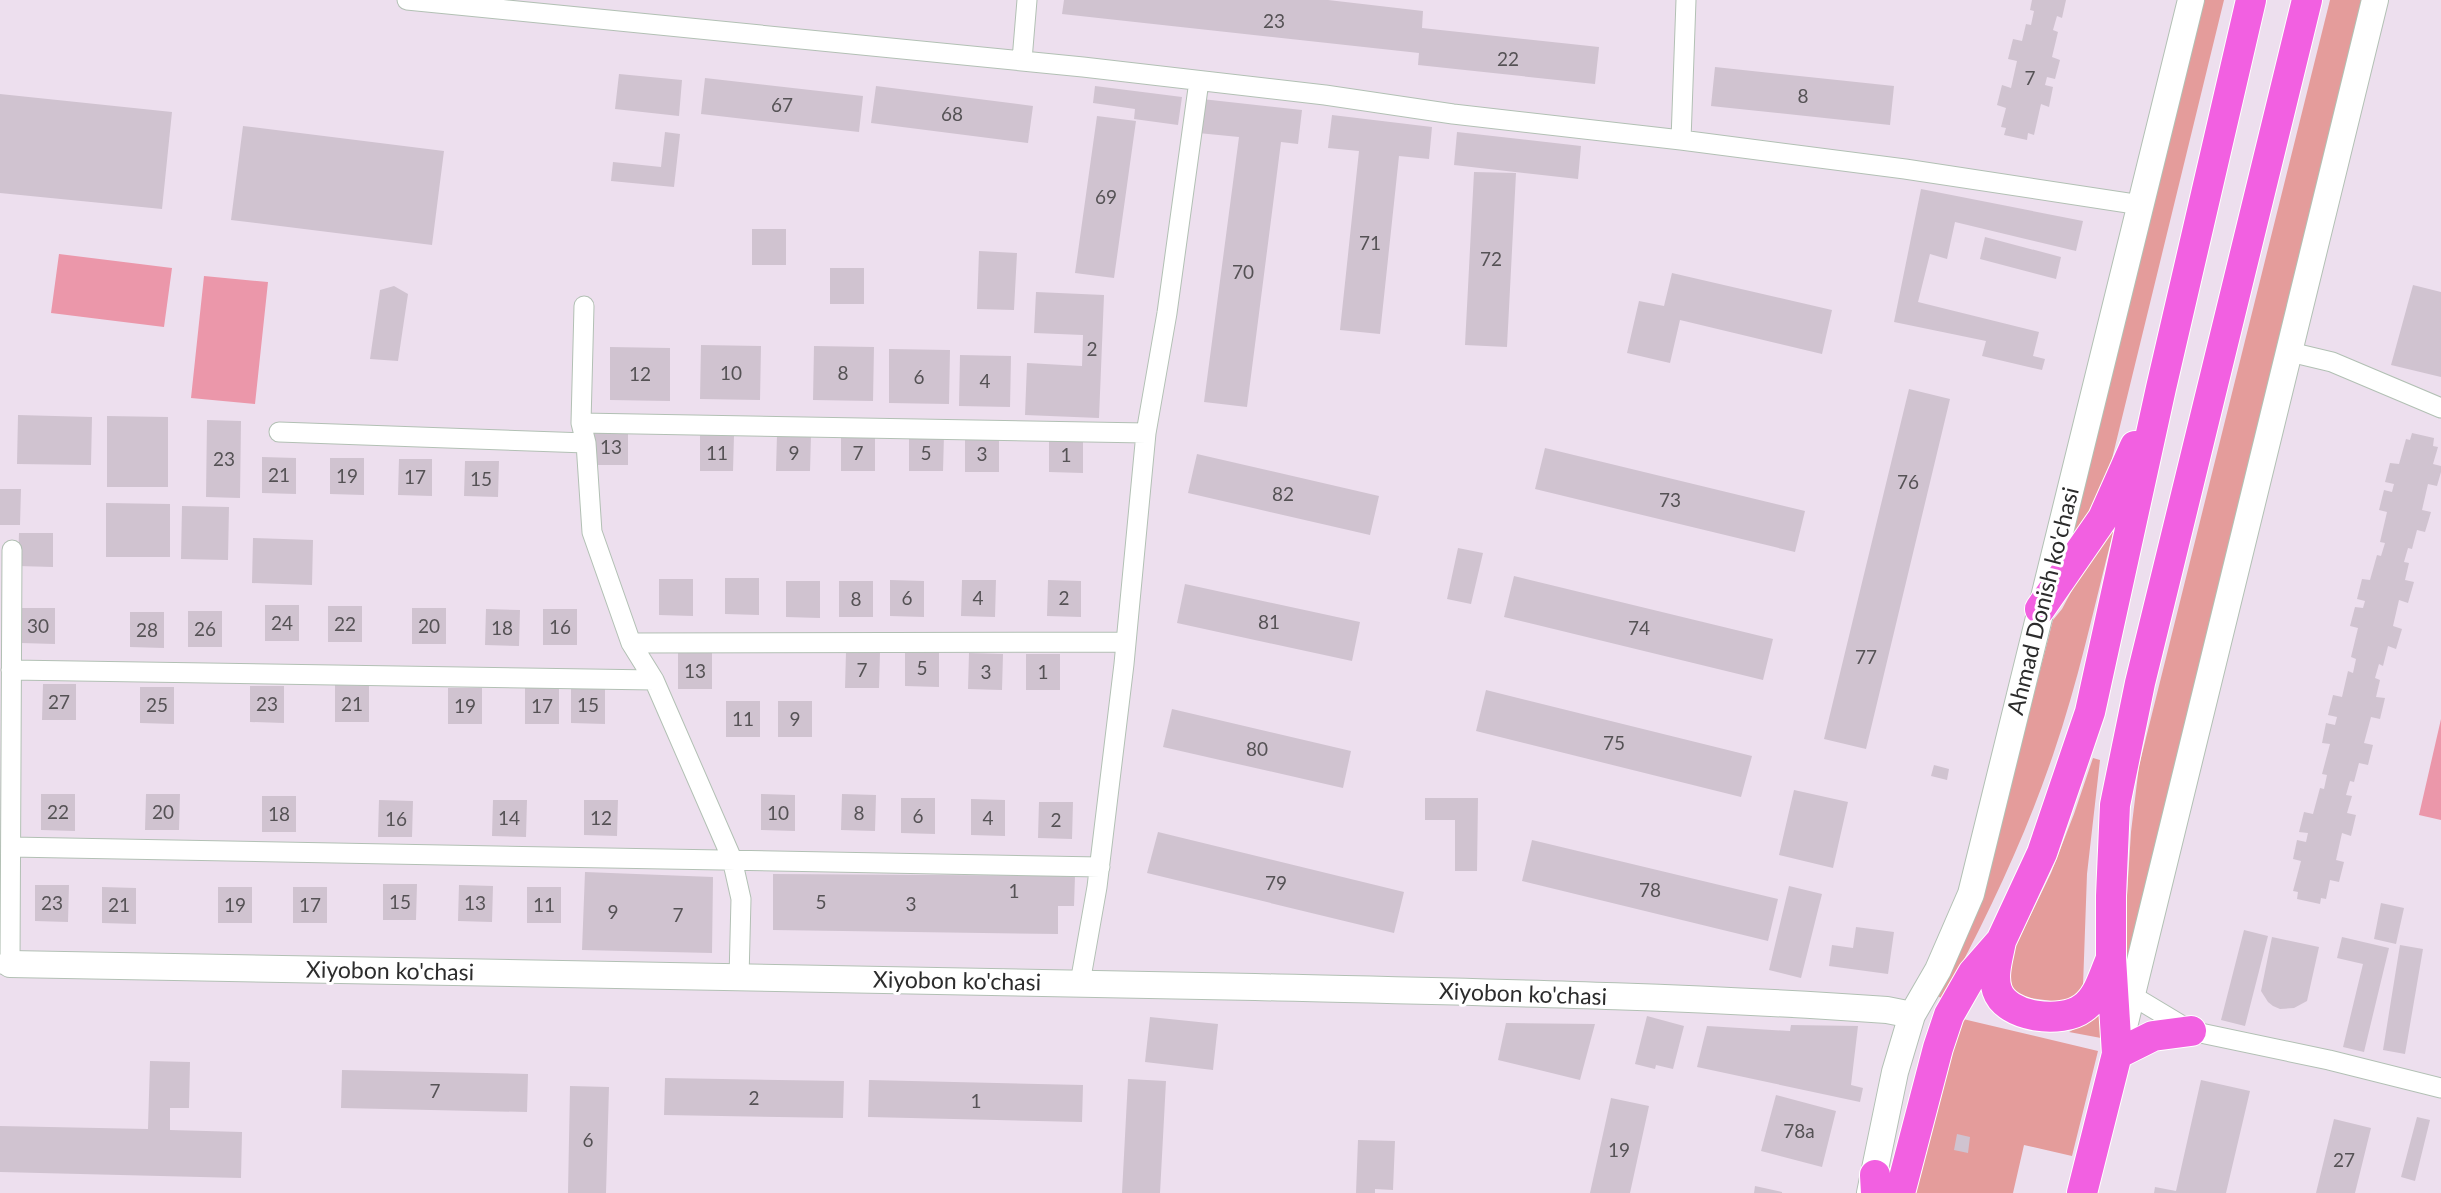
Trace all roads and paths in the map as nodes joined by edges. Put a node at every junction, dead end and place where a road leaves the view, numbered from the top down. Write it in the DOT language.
graph roads {
  1 [pos="407,0"];
  2 [pos="1027,0"];
  3 [pos="1686,0"];
  4 [pos="2191,0"];
  5 [pos="2251,0"];
  6 [pos="2307,0"];
  7 [pos="2375,0"];
  8 [pos="1022,60"];
  9 [pos="1199,80"];
  10 [pos="1681,140"];
  11 [pos="2141,205"];
  12 [pos="584,306"];
  13 [pos="2290,352"];
  14 [pos="2161,388"];
  15 [pos="2441,408"];
  16 [pos="581,423"];
  17 [pos="279,432"];
  18 [pos="1146,433"];
  19 [pos="586,443"];
  20 [pos="12,550"];
  21 [pos="2040,608"];
  22 [pos="1126,642"];
  23 [pos="631,643"];
  24 [pos="11,670"];
  25 [pos="654,680"];
  26 [pos="11,847"];
  27 [pos="732,859"];
  28 [pos="1100,867"];
  29 [pos="2001,941"];
  30 [pos="5,964"];
  31 [pos="739,978"];
  32 [pos="2118,979"];
  33 [pos="1080,983"];
  34 [pos="1912,1015"];
  35 [pos="2191,1031"];
  36 [pos="2117,1054"];
  37 [pos="2441,1087"];
  38 [pos="1874,1187"];
  39 [pos="1900,1193"];
  40 [pos="2082,1193"];
  1 -- 8 [label="street"];
  2 -- 8 [label="street"];
  3 -- 10 [label="street"];
  4 -- 11 [label="street, Ahmad Donish ko'chasi"];
  5 -- 14 [label="main road"];
  6 -- 32 [label="main road"];
  7 -- 13 [label="street"];
  8 -- 9 [label="street"];
  9 -- 10 [label="street"];
  9 -- 18 [label="street"];
  10 -- 11 [label="street"];
  11 -- 21 [label="street, Ahmad Donish ko'chasi"];
  12 -- 16 [label="street"];
  13 -- 15 [label="street"];
  13 -- 32 [label="street"];
  14 -- 21 [label="main road"];
  14 -- 29 [label="main road"];
  16 -- 18 [label="street"];
  16 -- 19 [label="street"];
  17 -- 19 [label="street"];
  18 -- 22 [label="street"];
  19 -- 23 [label="street"];
  20 -- 24 [label="street"];
  21 -- 34 [label="street, Ahmad Donish ko'chasi"];
  22 -- 23 [label="street"];
  22 -- 28 [label="street"];
  23 -- 25 [label="street"];
  24 -- 25 [label="street"];
  24 -- 26 [label="street"];
  25 -- 27 [label="street"];
  26 -- 27 [label="street"];
  26 -- 30 [label="street"];
  27 -- 28 [label="street"];
  27 -- 31 [label="street"];
  28 -- 33 [label="street"];
  29 -- 32 [label="main road"];
  29 -- 39 [label="main road"];
  30 -- 31 [label="street, Xiyobon ko'chasi"];
  31 -- 33 [label="street, Xiyobon ko'chasi"];
  32 -- 35 [label="street"];
  32 -- 36 [label="main road"];
  33 -- 34 [label="street, Xiyobon ko'chasi"];
  34 -- 38 [label="street, Ahmad Donish ko'chasi"];
  35 -- 36 [label="main road"];
  35 -- 37 [label="street"];
  36 -- 40 [label="main road"];
}
